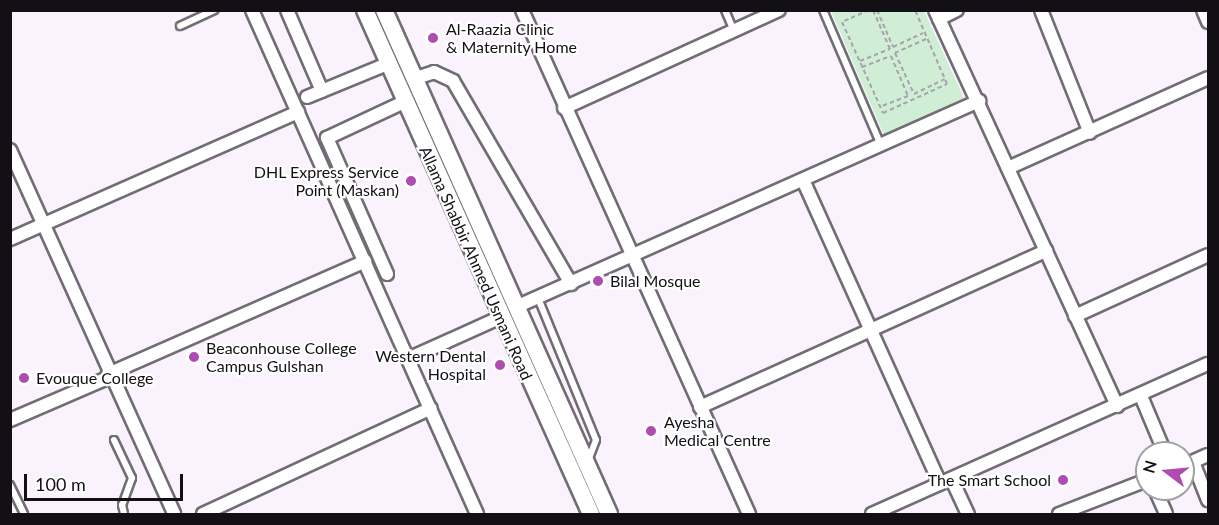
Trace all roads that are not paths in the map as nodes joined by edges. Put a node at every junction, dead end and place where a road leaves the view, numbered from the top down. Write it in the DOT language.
graph roads {
  1 [pos="214,10"];
  2 [pos="252,10"];
  3 [pos="287,10"];
  4 [pos="364,10"];
  5 [pos="522,10"];
  6 [pos="725,10"];
  7 [pos="779,10"];
  8 [pos="823,10"];
  9 [pos="957,10"];
  10 [pos="1041,10"];
  11 [pos="1203,10"];
  12 [pos="390,12"];
  13 [pos="937,15"];
  14 [pos="1209,22"];
  15 [pos="180,26"];
  16 [pos="734,32"];
  17 [pos="387,64"];
  18 [pos="1209,78"];
  19 [pos="413,79"];
  20 [pos="322,91"];
  21 [pos="307,98"];
  22 [pos="979,101"];
  23 [pos="404,102"];
  24 [pos="564,108"];
  25 [pos="298,112"];
  26 [pos="1090,133"];
  27 [pos="881,146"];
  28 [pos="10,150"];
  29 [pos="1008,168"];
  30 [pos="803,180"];
  31 [pos="44,224"];
  32 [pos="10,239"];
  33 [pos="1046,251"];
  34 [pos="1209,255"];
  35 [pos="633,257"];
  36 [pos="365,261"];
  37 [pos="387,274"];
  38 [pos="571,284"];
  39 [pos="538,298"];
  40 [pos="518,306"];
  41 [pos="1075,316"];
  42 [pos="499,318"];
  43 [pos="870,328"];
  44 [pos="410,358"];
  45 [pos="1209,364"];
  46 [pos="109,376"];
  47 [pos="1141,396"];
  48 [pos="1117,406"];
  49 [pos="700,407"];
  50 [pos="431,408"];
  51 [pos="10,420"];
  52 [pos="114,440"];
  53 [pos="1160,441"];
  54 [pos="1209,455"];
  55 [pos="1195,461"];
  56 [pos="587,464"];
  57 [pos="1195,476"];
  58 [pos="946,482"];
  59 [pos="10,485"];
  60 [pos="1135,485"];
  61 [pos="1209,500"];
  62 [pos="24,514"];
  63 [pos="124,514"];
  64 [pos="174,514"];
  65 [pos="203,514"];
  66 [pos="477,514"];
  67 [pos="591,514"];
  68 [pos="609,514"];
  69 [pos="749,514"];
  70 [pos="872,514"];
  71 [pos="968,514"];
  72 [pos="1059,514"];
  1 -- 15 [label="lane"];
  2 -- 25 [label="street"];
  3 -- 20 [label="street"];
  4 -- 17 [label="main road, Allama Shabbir Ahmed Usmani Road"];
  5 -- 24 [label="street"];
  6 -- 16 [label="lane"];
  7 -- 16 [label="street"];
  8 -- 27 [label="lane"];
  9 -- 13 [label="street"];
  10 -- 26 [label="street"];
  11 -- 14 [label="street"];
  12 -- 19 [label="main road, Allama Shabbir Ahmed Usmani Road"];
  13 -- 22 [label="street"];
  16 -- 24 [label="street"];
  17 -- 20 [label="street"];
  17 -- 23 [label="main road, Allama Shabbir Ahmed Usmani Road"];
  18 -- 26 [label="street"];
  19 -- 38 [label="street"];
  19 -- 40 [label="main road, Allama Shabbir Ahmed Usmani Road"];
  20 -- 21 [label="street"];
  22 -- 27 [label="street"];
  22 -- 29 [label="street"];
  23 -- 37 [label="street"];
  23 -- 42 [label="main road, Allama Shabbir Ahmed Usmani Road"];
  24 -- 35 [label="street"];
  25 -- 31 [label="street"];
  25 -- 36 [label="street"];
  26 -- 29 [label="street"];
  27 -- 30 [label="street"];
  28 -- 31 [label="street"];
  29 -- 33 [label="street"];
  30 -- 35 [label="street"];
  30 -- 43 [label="street"];
  31 -- 32 [label="street"];
  31 -- 46 [label="street"];
  33 -- 41 [label="street"];
  33 -- 43 [label="street"];
  34 -- 41 [label="street"];
  35 -- 38 [label="street"];
  35 -- 49 [label="street"];
  36 -- 44 [label="street"];
  36 -- 46 [label="street"];
  38 -- 39 [label="street"];
  39 -- 40 [label="street"];
  39 -- 56 [label="lane"];
  40 -- 56 [label="main road, Allama Shabbir Ahmed Usmani Road"];
  41 -- 48 [label="street"];
  42 -- 44 [label="street"];
  42 -- 67 [label="main road, Allama Shabbir Ahmed Usmani Road"];
  43 -- 49 [label="street"];
  43 -- 58 [label="street"];
  44 -- 50 [label="street"];
  45 -- 47 [label="street"];
  46 -- 51 [label="street"];
  46 -- 64 [label="street"];
  47 -- 48 [label="street"];
  47 -- 53 [label="street"];
  48 -- 58 [label="street"];
  49 -- 69 [label="street"];
  50 -- 65 [label="street"];
  50 -- 66 [label="street"];
  52 -- 63 [label="lane"];
  54 -- 55 [label="street"];
  56 -- 68 [label="main road, Allama Shabbir Ahmed Usmani Road"];
  57 -- 61 [label="street"];
  58 -- 70 [label="street"];
  58 -- 71 [label="street"];
  59 -- 62 [label="lane"];
  60 -- 72 [label="street"];
}
